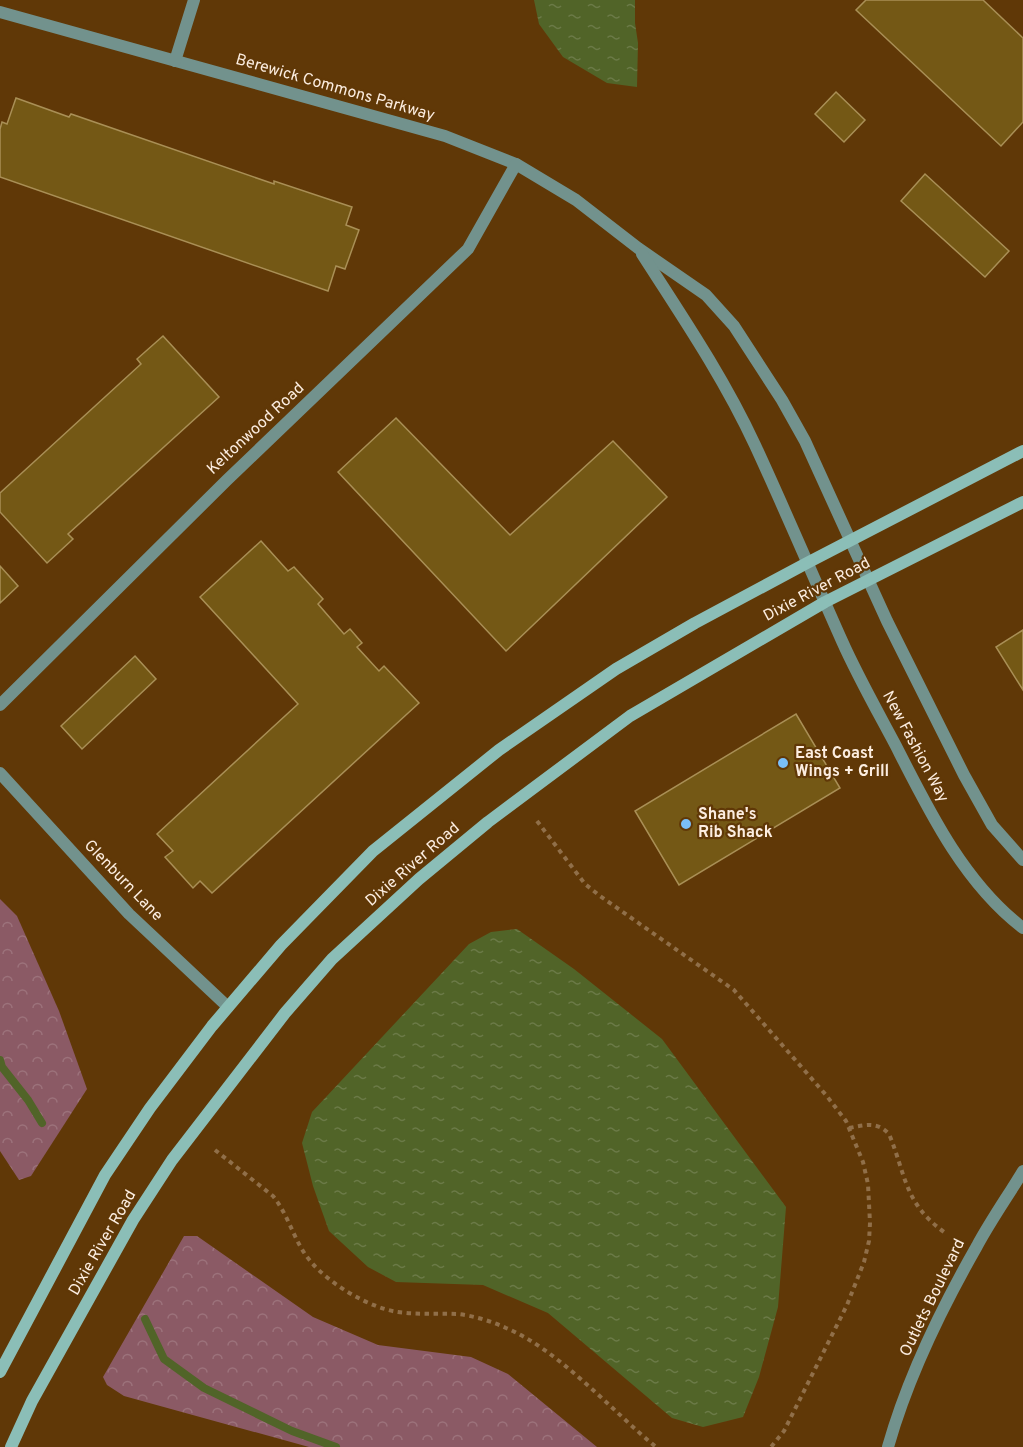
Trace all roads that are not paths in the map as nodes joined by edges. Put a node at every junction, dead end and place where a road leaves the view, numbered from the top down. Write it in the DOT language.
graph roads {
  1 [pos="194,0"];
  2 [pos="0,12"];
  3 [pos="175,61"];
  4 [pos="516,164"];
  5 [pos="638,248"];
  6 [pos="1023,451"];
  7 [pos="1023,502"];
  8 [pos="850,540"];
  9 [pos="807,563"];
  10 [pos="869,581"];
  11 [pos="825,602"];
  12 [pos="0,705"];
  13 [pos="0,773"];
  14 [pos="1023,860"];
  15 [pos="1023,927"];
  16 [pos="228,1007"];
  17 [pos="1023,1172"];
  18 [pos="0,1372"];
  19 [pos="10,1447"];
  20 [pos="888,1447"];
  1 -- 3 [label="street"];
  2 -- 3 [label="street, Berewick Commons Parkway"];
  3 -- 4 [label="street, Berewick Commons Parkway"];
  4 -- 5 [label="street, Berewick Commons Parkway"];
  4 -- 12 [label="street, Keltonwood Road"];
  5 -- 8 [label="street, Berewick Commons Parkway"];
  5 -- 9 [label="street, Berewick Commons Parkway"];
  6 -- 8 [label="street, Dixie River Road"];
  7 -- 10 [label="street, Dixie River Road"];
  8 -- 9 [label="street, Dixie River Road"];
  8 -- 10 [label="street, New Fashion Way"];
  9 -- 11 [label="street, New Fashion Way"];
  9 -- 16 [label="street, Dixie River Road"];
  10 -- 11 [label="street, Dixie River Road"];
  10 -- 14 [label="street, New Fashion Way"];
  11 -- 15 [label="street, New Fashion Way"];
  11 -- 19 [label="street, Dixie River Road"];
  13 -- 16 [label="street, Glenburn Lane"];
  16 -- 18 [label="street, Dixie River Road"];
  17 -- 20 [label="street, Outlets Boulevard"];
}
